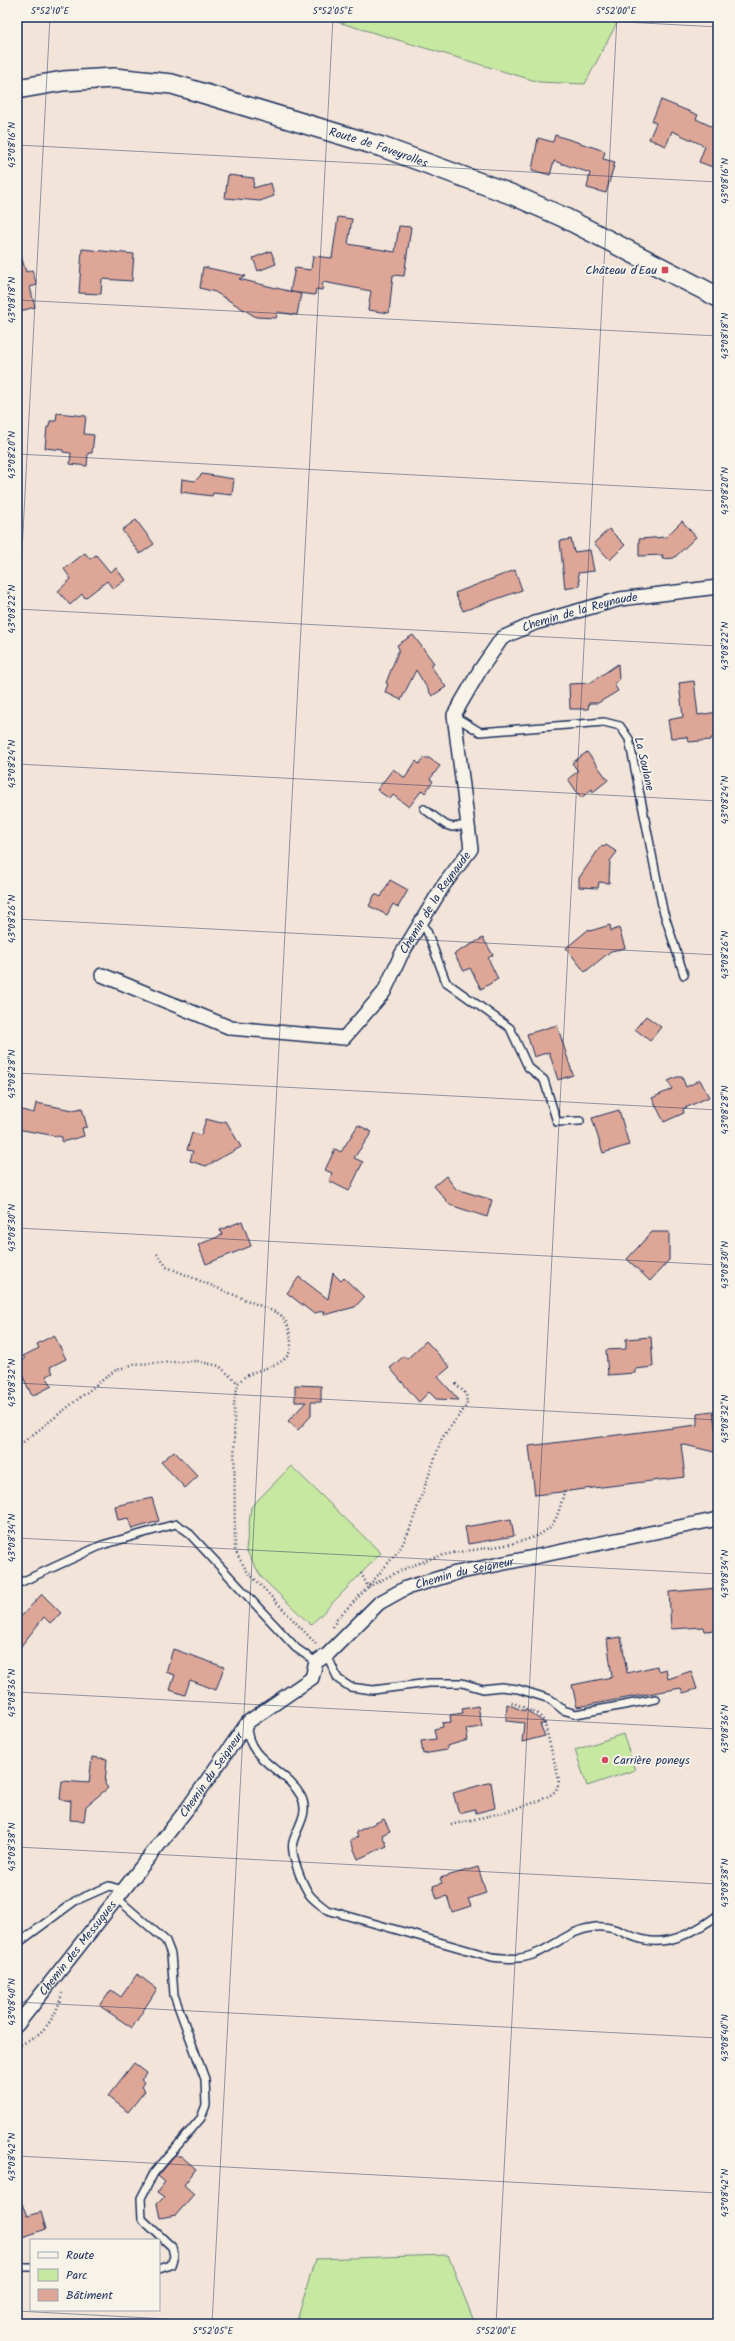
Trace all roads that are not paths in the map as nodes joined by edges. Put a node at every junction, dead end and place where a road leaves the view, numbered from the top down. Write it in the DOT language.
graph roads {
  1 [pos="17,89"];
  2 [pos="718,297"];
  3 [pos="718,587"];
  4 [pos="454,715"];
  5 [pos="424,809"];
  6 [pos="468,825"];
  7 [pos="421,923"];
  8 [pos="684,974"];
  9 [pos="102,976"];
  10 [pos="580,1121"];
  11 [pos="718,1519"];
  12 [pos="17,1584"];
  13 [pos="327,1655"];
  14 [pos="316,1662"];
  15 [pos="656,1700"];
  16 [pos="248,1722"];
  17 [pos="123,1890"];
  18 [pos="718,1915"];
  19 [pos="17,1944"];
  20 [pos="17,2025"];
  21 [pos="17,2267"];
  22 [pos="30,2267"];
  23 [pos="160,2269"];
  1 -- 2 [label="main road, Route de Faveyrolles"];
  3 -- 4 [label="street, Chemin de la Reynaude"];
  4 -- 6 [label="street, Chemin de la Reynaude"];
  4 -- 8 [label="lane, La Soulane"];
  5 -- 6 [label="lane"];
  6 -- 7 [label="street, Chemin de la Reynaude"];
  7 -- 9 [label="street, Chemin de la Reynaude"];
  7 -- 10 [label="lane"];
  11 -- 13 [label="street, Chemin du Seigneur"];
  12 -- 14 [label="lane"];
  13 -- 14 [label="street, Chemin du Seigneur"];
  13 -- 15 [label="lane"];
  14 -- 16 [label="street, Chemin du Seigneur"];
  16 -- 17 [label="street, Chemin du Seigneur"];
  16 -- 18 [label="lane"];
  17 -- 19 [label="lane"];
  17 -- 20 [label="street, Chemin des Messugues"];
  17 -- 23 [label="lane"];
  21 -- 22 [label="lane"];
}
